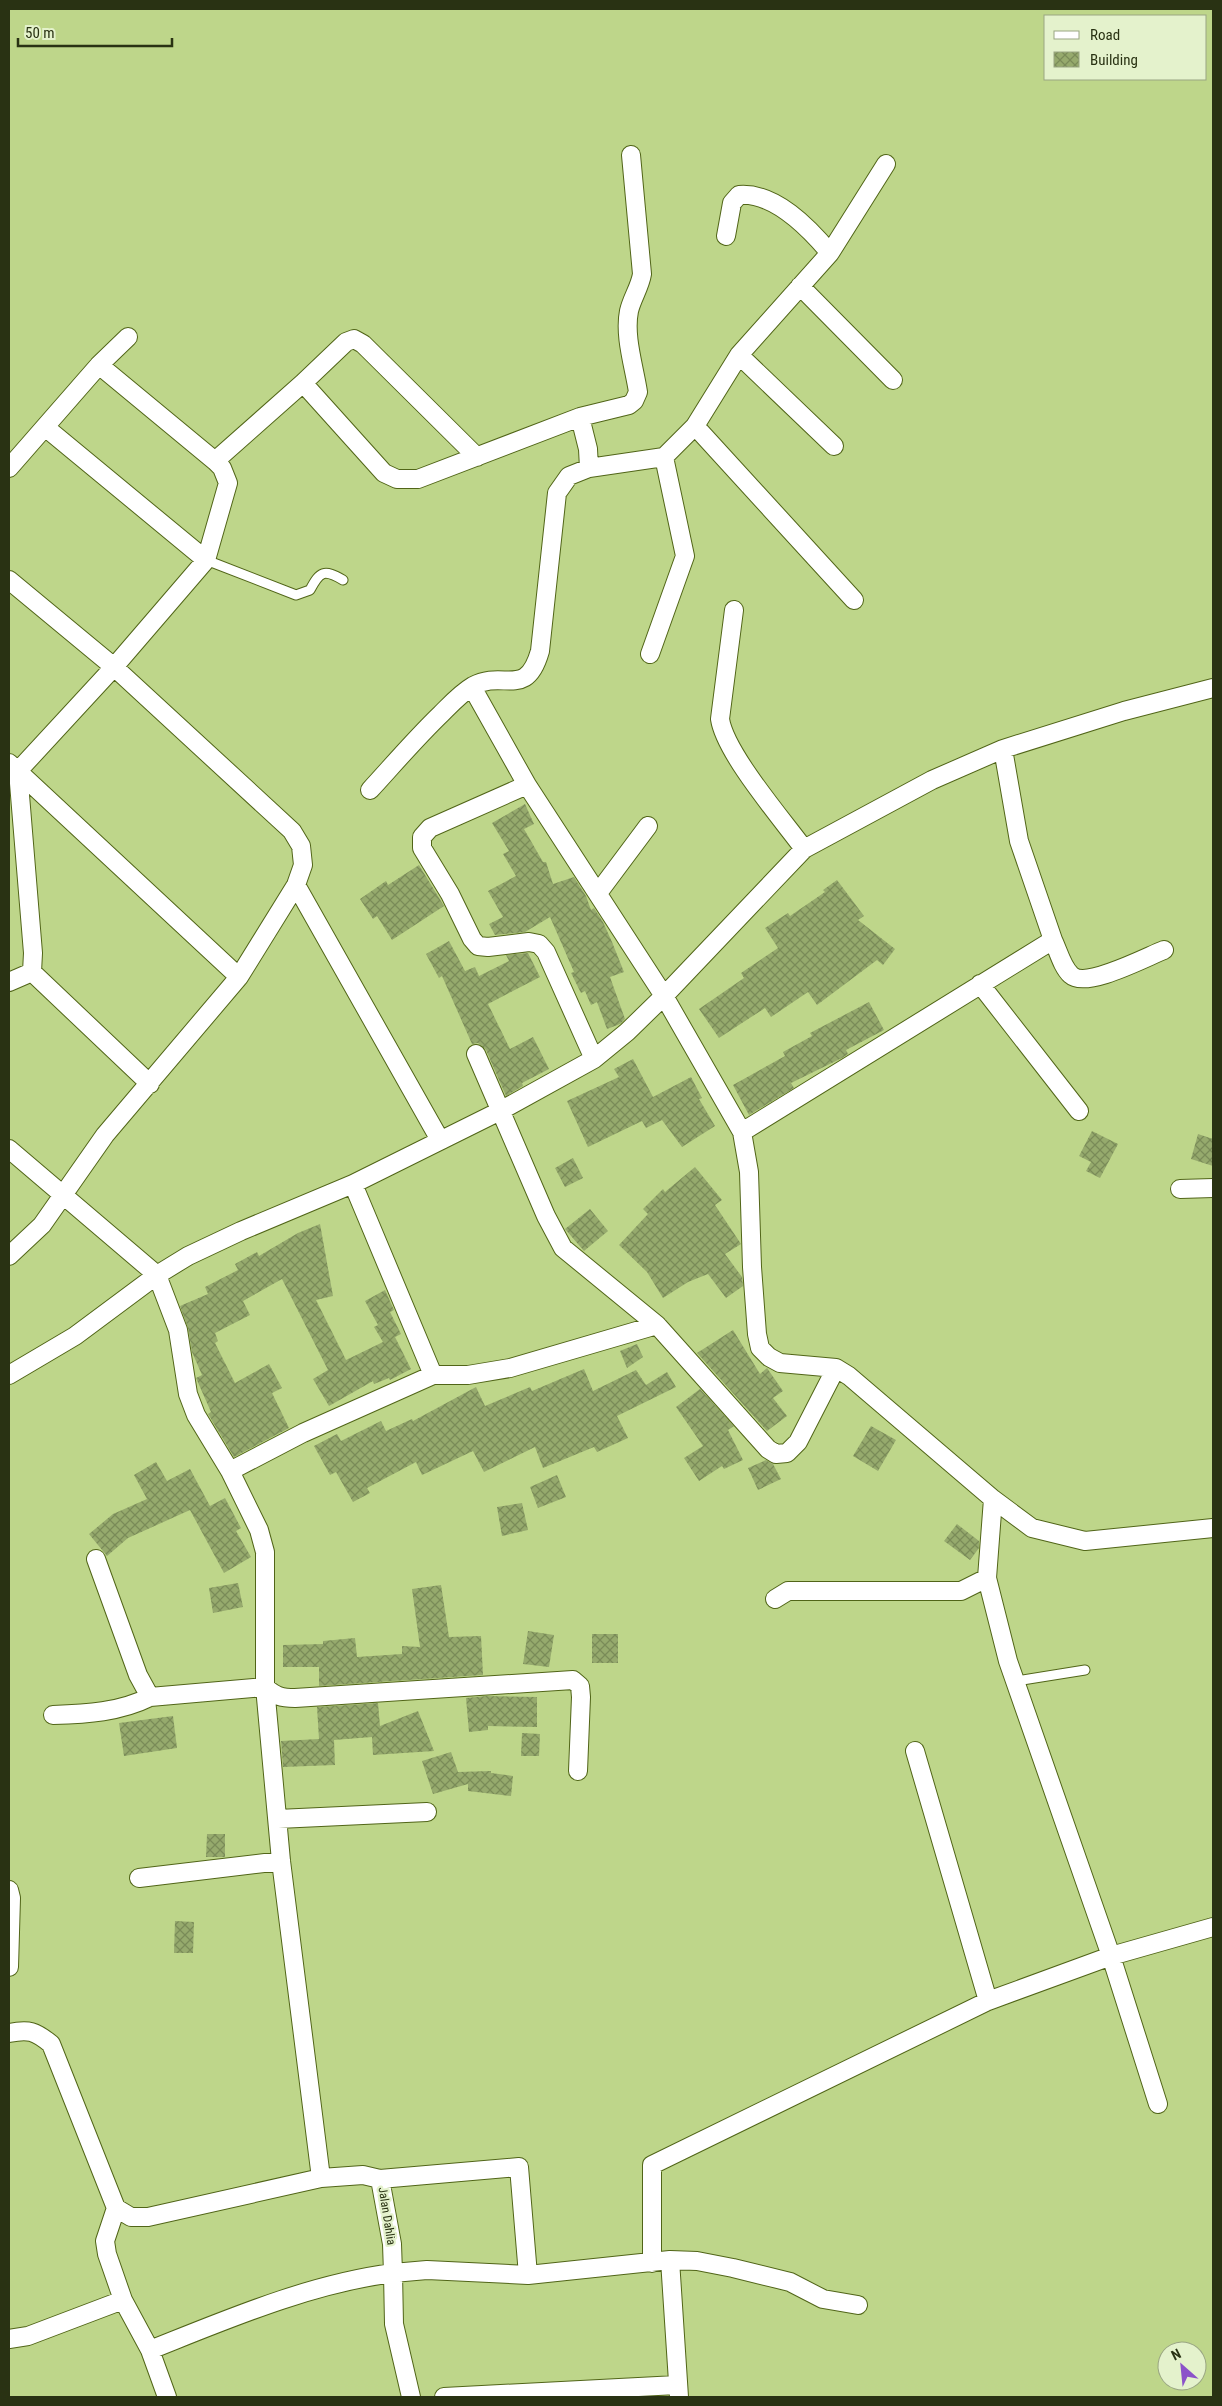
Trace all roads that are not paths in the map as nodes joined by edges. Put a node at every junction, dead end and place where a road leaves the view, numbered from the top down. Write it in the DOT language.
graph roads {
  1 [pos="631,155"];
  2 [pos="886,164"];
  3 [pos="726,236"];
  4 [pos="830,253"];
  5 [pos="800,286"];
  6 [pos="128,337"];
  7 [pos="740,355"];
  8 [pos="98,365"];
  9 [pos="893,380"];
  10 [pos="303,383"];
  11 [pos="580,417"];
  12 [pos="695,426"];
  13 [pos="45,427"];
  14 [pos="834,446"];
  15 [pos="476,457"];
  16 [pos="664,457"];
  17 [pos="215,461"];
  18 [pos="9,468"];
  19 [pos="589,468"];
  20 [pos="206,560"];
  21 [pos="9,580"];
  22 [pos="343,580"];
  23 [pos="854,600"];
  24 [pos="734,610"];
  25 [pos="650,654"];
  26 [pos="114,667"];
  27 [pos="472,687"];
  28 [pos="1213,688"];
  29 [pos="1003,749"];
  30 [pos="14,767"];
  31 [pos="527,785"];
  32 [pos="370,790"];
  33 [pos="15,823"];
  34 [pos="648,826"];
  35 [pos="804,849"];
  36 [pos="296,885"];
  37 [pos="598,893"];
  38 [pos="1053,940"];
  39 [pos="1164,950"];
  40 [pos="32,972"];
  41 [pos="239,977"];
  42 [pos="9,982"];
  43 [pos="980,984"];
  44 [pos="664,996"];
  45 [pos="476,1054"];
  46 [pos="594,1059"];
  47 [pos="150,1084"];
  48 [pos="500,1111"];
  49 [pos="1080,1111"];
  50 [pos="742,1132"];
  51 [pos="440,1140"];
  52 [pos="9,1149"];
  53 [pos="352,1184"];
  54 [pos="1213,1188"];
  55 [pos="1180,1189"];
  56 [pos="62,1196"];
  57 [pos="9,1256"];
  58 [pos="157,1275"];
  59 [pos="657,1325"];
  60 [pos="836,1368"];
  61 [pos="9,1375"];
  62 [pos="433,1375"];
  63 [pos="230,1471"];
  64 [pos="993,1499"];
  65 [pos="1213,1528"];
  66 [pos="96,1559"];
  67 [pos="988,1578"];
  68 [pos="775,1599"];
  69 [pos="1085,1670"];
  70 [pos="1016,1681"];
  71 [pos="265,1686"];
  72 [pos="150,1697"];
  73 [pos="53,1715"];
  74 [pos="915,1751"];
  75 [pos="578,1771"];
  76 [pos="427,1812"];
  77 [pos="278,1819"];
  78 [pos="281,1861"];
  79 [pos="139,1878"];
  80 [pos="9,1890"];
  81 [pos="1213,1927"];
  82 [pos="1111,1956"];
  83 [pos="9,1967"];
  84 [pos="988,2001"];
  85 [pos="9,2033"];
  86 [pos="1158,2104"];
  87 [pos="321,2178"];
  88 [pos="380,2179"];
  89 [pos="116,2208"];
  90 [pos="670,2260"];
  91 [pos="652,2263"];
  92 [pos="393,2273"];
  93 [pos="528,2275"];
  94 [pos="123,2300"];
  95 [pos="858,2305"];
  96 [pos="9,2339"];
  97 [pos="150,2350"];
  98 [pos="678,2391"];
  99 [pos="167,2397"];
  100 [pos="411,2397"];
  101 [pos="444,2397"];
  1 -- 11 [label="street"];
  2 -- 4 [label="street"];
  3 -- 4 [label="street"];
  4 -- 5 [label="street"];
  5 -- 7 [label="street"];
  5 -- 9 [label="street"];
  6 -- 8 [label="street"];
  7 -- 12 [label="street"];
  7 -- 14 [label="street"];
  8 -- 13 [label="street"];
  8 -- 17 [label="street"];
  10 -- 15 [label="street"];
  10 -- 15 [label="street"];
  10 -- 17 [label="street"];
  11 -- 15 [label="street"];
  11 -- 19 [label="street"];
  12 -- 16 [label="street"];
  12 -- 23 [label="street"];
  13 -- 18 [label="street"];
  13 -- 20 [label="street"];
  16 -- 19 [label="street"];
  16 -- 25 [label="street"];
  17 -- 20 [label="street"];
  19 -- 27 [label="street"];
  20 -- 22 [label="lane"];
  20 -- 26 [label="street"];
  21 -- 26 [label="street"];
  24 -- 35 [label="street"];
  26 -- 30 [label="street"];
  26 -- 36 [label="street"];
  27 -- 31 [label="street"];
  27 -- 32 [label="street"];
  28 -- 29 [label="street"];
  29 -- 35 [label="street"];
  29 -- 38 [label="street"];
  30 -- 33 [label="street"];
  30 -- 41 [label="street"];
  31 -- 37 [label="street"];
  31 -- 46 [label="street"];
  33 -- 40 [label="street"];
  34 -- 37 [label="street"];
  35 -- 44 [label="street"];
  36 -- 41 [label="street"];
  36 -- 51 [label="street"];
  37 -- 44 [label="street"];
  38 -- 39 [label="street"];
  38 -- 43 [label="street"];
  40 -- 42 [label="street"];
  40 -- 47 [label="street"];
  41 -- 47 [label="street"];
  43 -- 49 [label="street"];
  43 -- 50 [label="street"];
  44 -- 46 [label="street"];
  44 -- 50 [label="street"];
  45 -- 48 [label="street"];
  46 -- 48 [label="street"];
  47 -- 56 [label="street"];
  48 -- 51 [label="street"];
  48 -- 59 [label="street"];
  50 -- 60 [label="street"];
  51 -- 53 [label="street"];
  52 -- 56 [label="street"];
  53 -- 58 [label="street"];
  53 -- 62 [label="street"];
  54 -- 55 [label="street"];
  56 -- 57 [label="street"];
  56 -- 58 [label="street"];
  58 -- 61 [label="street"];
  58 -- 63 [label="street"];
  59 -- 60 [label="street"];
  59 -- 62 [label="street"];
  60 -- 64 [label="street"];
  62 -- 63 [label="street"];
  63 -- 71 [label="street"];
  64 -- 65 [label="street"];
  64 -- 67 [label="street"];
  66 -- 72 [label="street"];
  67 -- 68 [label="street"];
  67 -- 70 [label="street"];
  69 -- 70 [label="lane"];
  70 -- 82 [label="street"];
  71 -- 72 [label="street"];
  71 -- 75 [label="street"];
  71 -- 77 [label="street"];
  72 -- 73 [label="street"];
  74 -- 84 [label="street"];
  76 -- 77 [label="street"];
  77 -- 78 [label="street"];
  78 -- 79 [label="street"];
  78 -- 87 [label="street"];
  80 -- 83 [label="street"];
  81 -- 82 [label="street"];
  82 -- 84 [label="street"];
  82 -- 86 [label="street"];
  84 -- 91 [label="street"];
  85 -- 89 [label="street"];
  87 -- 88 [label="street, Jalan Dahlia"];
  87 -- 89 [label="street, Jalan Dahlia"];
  88 -- 92 [label="street, Jalan Dahlia"];
  88 -- 93 [label="street"];
  89 -- 94 [label="street"];
  90 -- 91 [label="street"];
  90 -- 95 [label="street"];
  90 -- 98 [label="street"];
  91 -- 93 [label="street"];
  92 -- 93 [label="street"];
  92 -- 97 [label="street"];
  92 -- 100 [label="street, Jalan Dahlia"];
  94 -- 96 [label="street"];
  94 -- 97 [label="street"];
  97 -- 99 [label="street"];
  98 -- 101 [label="street"];
}
